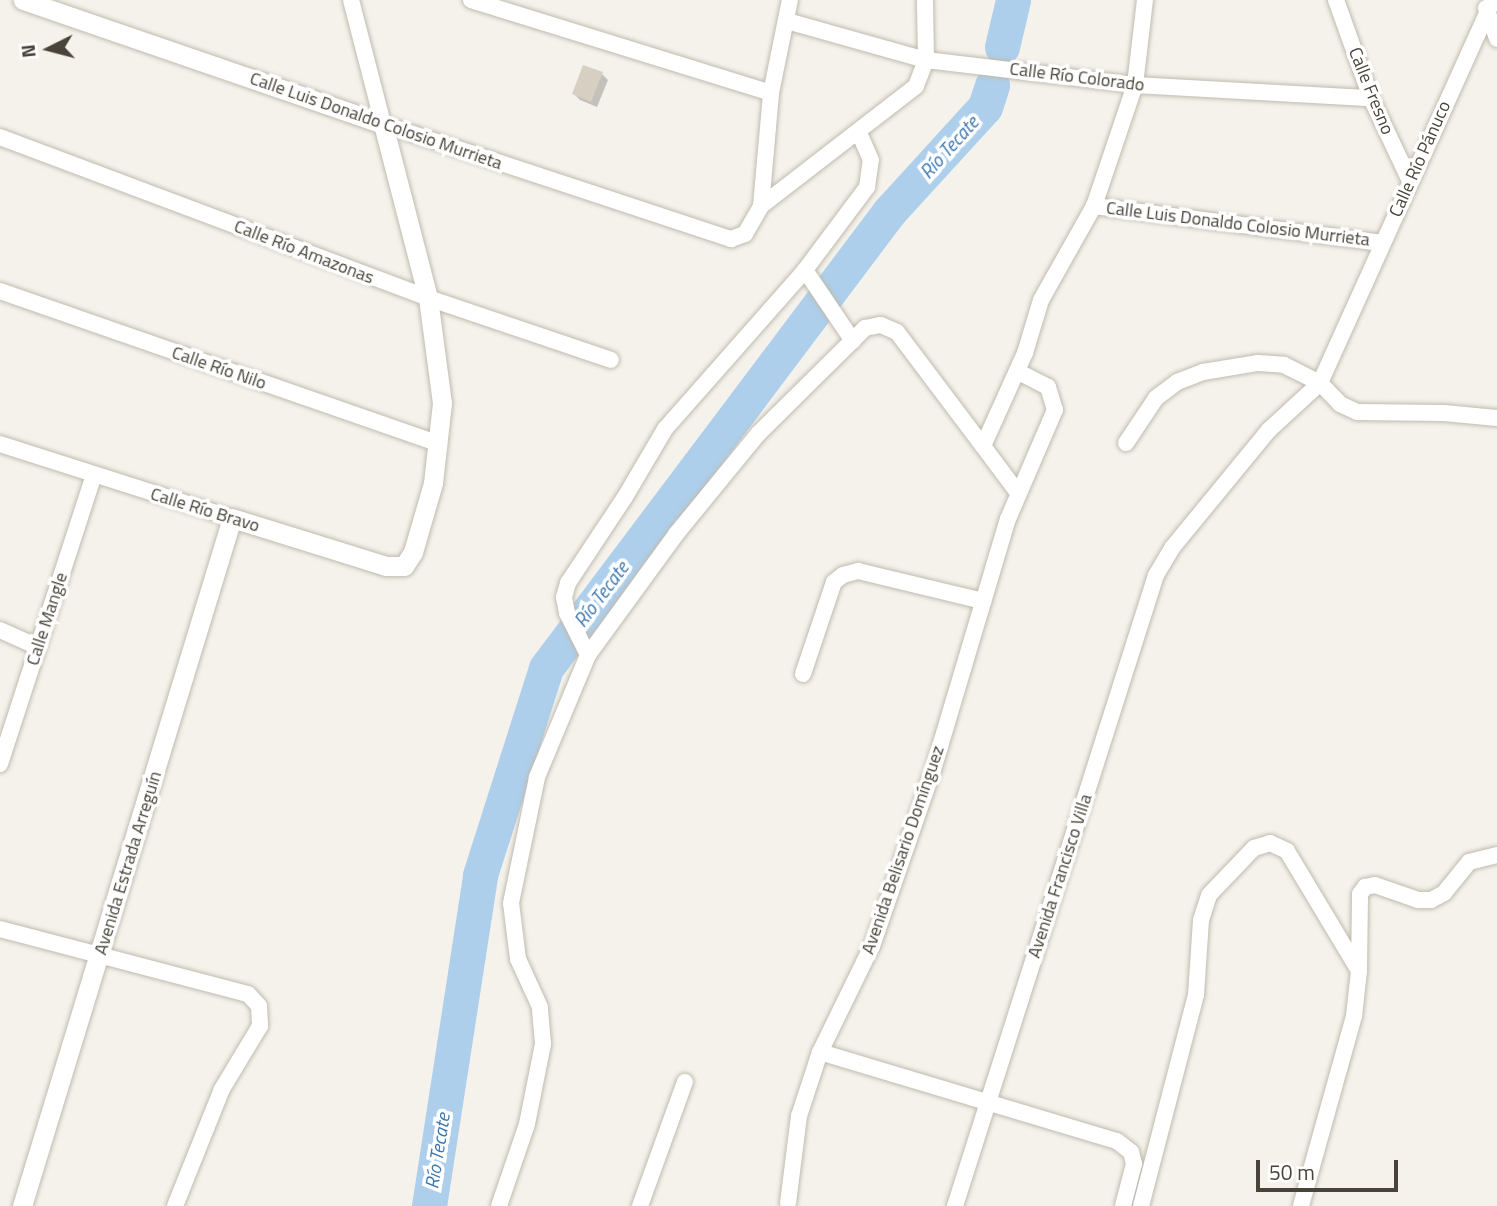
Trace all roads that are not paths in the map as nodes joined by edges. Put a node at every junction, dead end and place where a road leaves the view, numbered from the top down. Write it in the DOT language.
graph roads {
  1 [pos="23,0"];
  2 [pos="351,0"];
  3 [pos="471,0"];
  4 [pos="790,0"];
  5 [pos="925,0"];
  6 [pos="1145,0"];
  7 [pos="1336,0"];
  8 [pos="1488,4"];
  9 [pos="787,21"];
  10 [pos="1497,39"];
  11 [pos="926,60"];
  12 [pos="1135,85"];
  13 [pos="771,93"];
  14 [pos="1371,98"];
  15 [pos="383,124"];
  16 [pos="859,133"];
  17 [pos="0,137"];
  18 [pos="1410,181"];
  19 [pos="761,206"];
  20 [pos="1094,206"];
  21 [pos="1382,243"];
  22 [pos="805,270"];
  23 [pos="0,291"];
  24 [pos="428,298"];
  25 [pos="853,341"];
  26 [pos="611,360"];
  27 [pos="1017,371"];
  28 [pos="1320,383"];
  29 [pos="1497,418"];
  30 [pos="1126,443"];
  31 [pos="0,444"];
  32 [pos="439,444"];
  33 [pos="983,446"];
  34 [pos="94,475"];
  35 [pos="1018,493"];
  36 [pos="232,518"];
  37 [pos="1172,548"];
  38 [pos="983,601"];
  39 [pos="0,631"];
  40 [pos="38,648"];
  41 [pos="588,655"];
  42 [pos="803,674"];
  43 [pos="0,764"];
  44 [pos="1497,855"];
  45 [pos="0,929"];
  46 [pos="100,957"];
  47 [pos="1359,971"];
  48 [pos="820,1052"];
  49 [pos="685,1082"];
  50 [pos="987,1101"];
  51 [pos="788,1203"];
  52 [pos="22,1206"];
  53 [pos="175,1206"];
  54 [pos="499,1206"];
  55 [pos="639,1206"];
  56 [pos="955,1206"];
  57 [pos="1123,1206"];
  58 [pos="1141,1206"];
  59 [pos="1301,1206"];
  1 -- 15 [label="street, Calle Luis Donaldo Colosio Murrieta"];
  2 -- 15 [label="street"];
  3 -- 13 [label="street"];
  4 -- 9 [label="street"];
  5 -- 11 [label="street"];
  6 -- 12 [label="street"];
  7 -- 14 [label="street, Calle Fresno"];
  8 -- 10 [label="street"];
  8 -- 18 [label="street, Calle Río Pánuco"];
  9 -- 11 [label="street, Calle Río Colorado"];
  9 -- 13 [label="street"];
  11 -- 12 [label="street, Calle Río Colorado"];
  11 -- 16 [label="street"];
  12 -- 14 [label="street, Calle Río Colorado"];
  12 -- 20 [label="street"];
  13 -- 19 [label="street"];
  14 -- 18 [label="street, Calle Fresno"];
  15 -- 19 [label="street, Calle Luis Donaldo Colosio Murrieta"];
  15 -- 24 [label="street"];
  16 -- 19 [label="street"];
  16 -- 22 [label="street"];
  17 -- 24 [label="street, Calle Río Amazonas"];
  18 -- 21 [label="street, Calle Río Pánuco"];
  20 -- 21 [label="street, Calle Luis Donaldo Colosio Murrieta"];
  20 -- 27 [label="street"];
  21 -- 28 [label="street, Calle Río Pánuco"];
  22 -- 25 [label="street"];
  22 -- 41 [label="street"];
  23 -- 32 [label="street, Calle Río Nilo"];
  24 -- 26 [label="street, Calle Río Amazonas"];
  24 -- 32 [label="street"];
  25 -- 33 [label="street"];
  25 -- 41 [label="street"];
  27 -- 33 [label="street"];
  27 -- 35 [label="street, Avenida Belisario Domínguez"];
  28 -- 29 [label="street"];
  28 -- 30 [label="street"];
  28 -- 37 [label="street, Calle Río Pánuco"];
  31 -- 34 [label="street, Calle Río Bravo"];
  32 -- 36 [label="street, Calle Río Bravo"];
  33 -- 35 [label="street"];
  34 -- 36 [label="street, Calle Río Bravo"];
  34 -- 40 [label="street, Calle Mangle"];
  35 -- 38 [label="street, Avenida Belisario Domínguez"];
  36 -- 46 [label="street, Avenida Estrada Arreguín"];
  37 -- 50 [label="street, Avenida Francisco Villa"];
  38 -- 42 [label="street"];
  38 -- 48 [label="street, Avenida Belisario Domínguez"];
  39 -- 40 [label="street"];
  40 -- 43 [label="street, Calle Mangle"];
  41 -- 54 [label="street"];
  44 -- 47 [label="street"];
  45 -- 46 [label="street"];
  46 -- 52 [label="street, Avenida Estrada Arreguín"];
  46 -- 53 [label="street"];
  47 -- 58 [label="street"];
  47 -- 59 [label="street"];
  48 -- 50 [label="street"];
  48 -- 51 [label="street, Avenida Belisario Domínguez"];
  49 -- 55 [label="street"];
  50 -- 56 [label="street, Avenida Francisco Villa"];
  50 -- 57 [label="street"];
}
